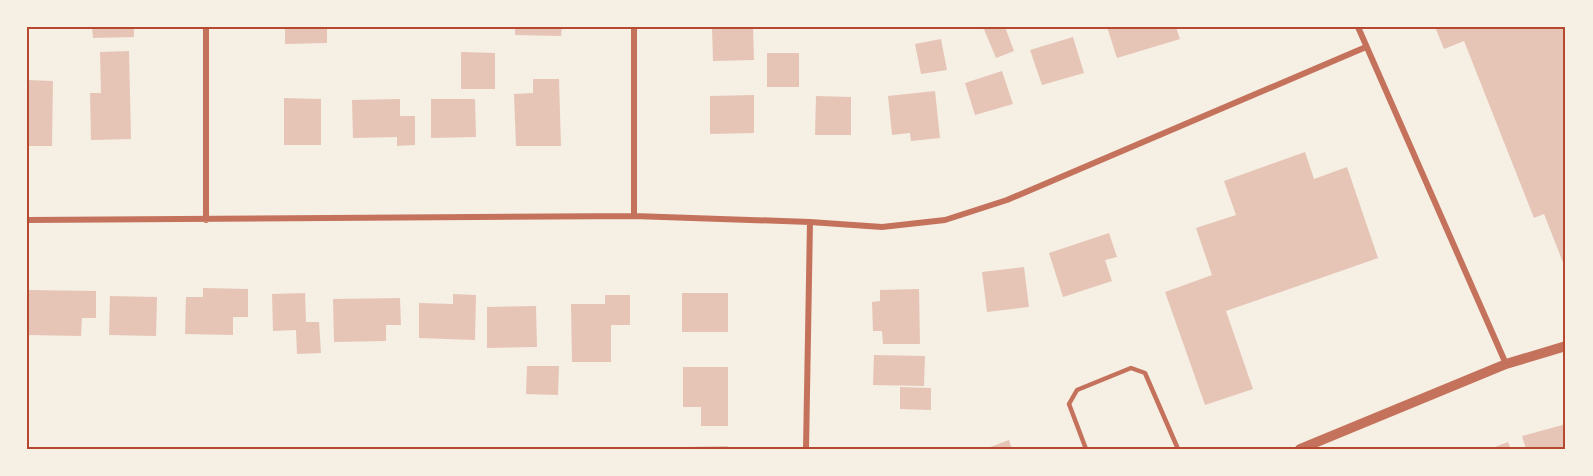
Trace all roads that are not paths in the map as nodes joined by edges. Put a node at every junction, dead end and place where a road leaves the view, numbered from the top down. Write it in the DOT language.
graph roads {
  1 [pos="206,27"];
  2 [pos="634,27"];
  3 [pos="1358,27"];
  4 [pos="1366,47"];
  5 [pos="634,216"];
  6 [pos="27,220"];
  7 [pos="206,220"];
  8 [pos="810,222"];
  9 [pos="1566,346"];
  10 [pos="1506,364"];
  11 [pos="806,449"];
  12 [pos="1086,449"];
  13 [pos="1178,449"];
  14 [pos="1299,449"];
  1 -- 7 [label="street"];
  2 -- 5 [label="street"];
  3 -- 4 [label="street"];
  4 -- 8 [label="street"];
  4 -- 10 [label="street"];
  5 -- 7 [label="street"];
  5 -- 8 [label="street"];
  6 -- 7 [label="street"];
  8 -- 11 [label="street"];
  9 -- 10 [label="street"];
  10 -- 14 [label="street"];
  12 -- 13 [label="lane"];
}
